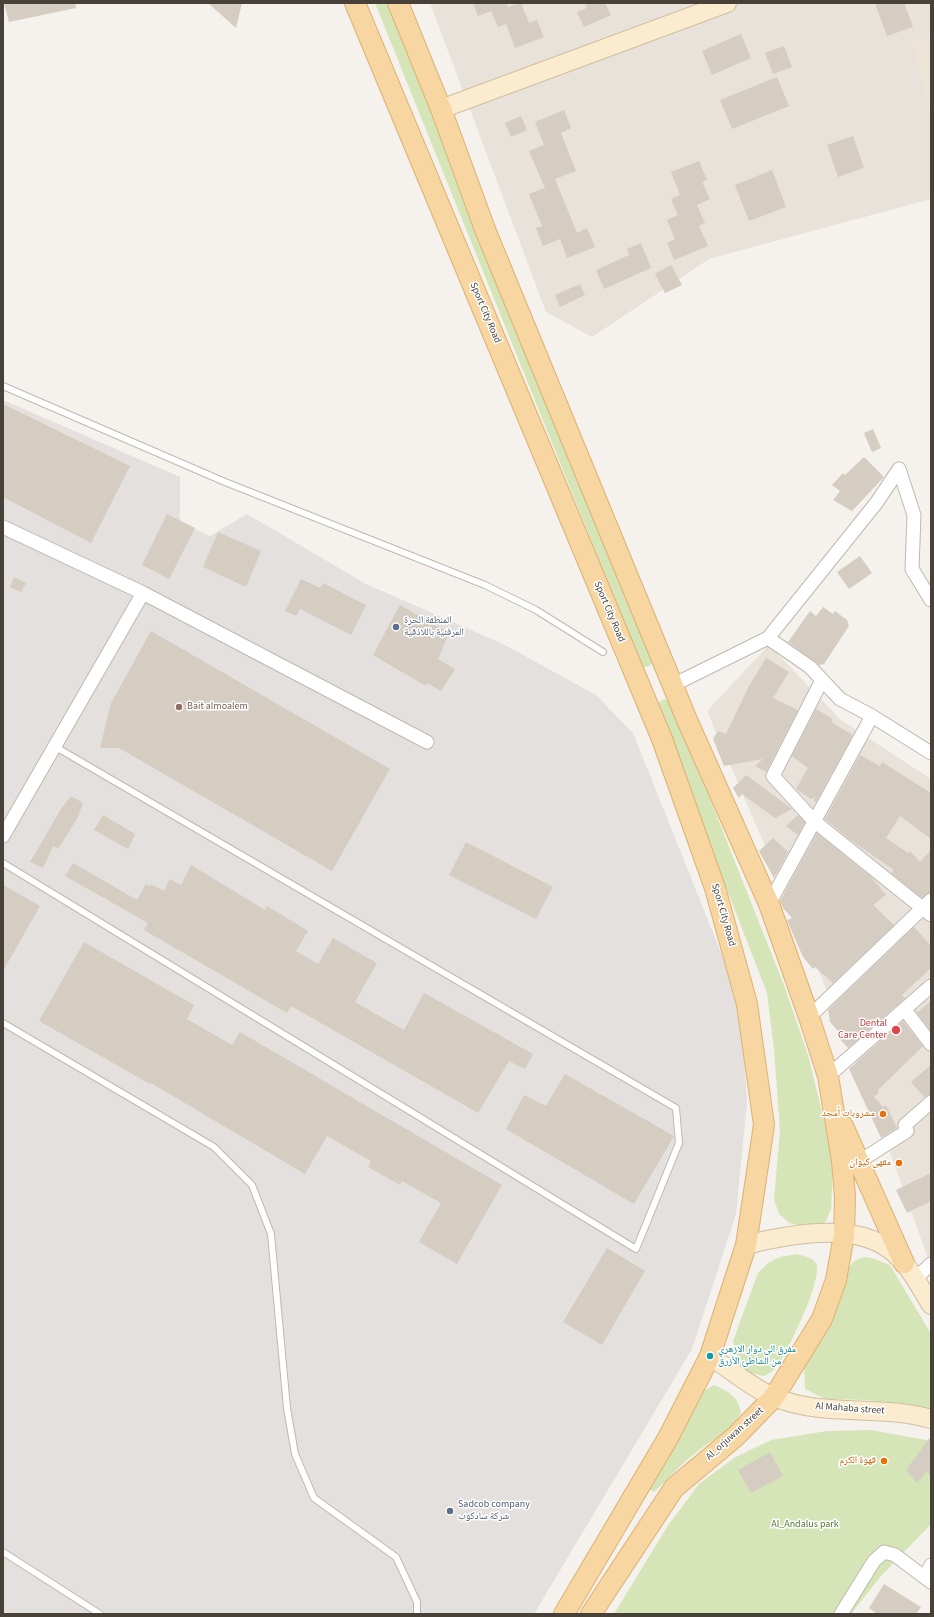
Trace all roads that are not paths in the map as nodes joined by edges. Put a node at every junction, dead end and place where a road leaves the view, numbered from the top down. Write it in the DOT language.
graph roads {
  1 [pos="356,3"];
  2 [pos="398,3"];
  3 [pos="726,3"];
  4 [pos="695,9"];
  5 [pos="441,109"];
  6 [pos="3,386"];
  7 [pos="3,528"];
  8 [pos="143,592"];
  9 [pos="931,600"];
  10 [pos="768,638"];
  11 [pos="603,652"];
  12 [pos="822,680"];
  13 [pos="674,685"];
  14 [pos="872,716"];
  15 [pos="427,742"];
  16 [pos="54,746"];
  17 [pos="931,753"];
  18 [pos="814,821"];
  19 [pos="3,836"];
  20 [pos="3,863"];
  21 [pos="770,904"];
  22 [pos="929,907"];
  23 [pos="931,986"];
  24 [pos="905,1010"];
  25 [pos="809,1017"];
  26 [pos="3,1022"];
  27 [pos="931,1044"];
  28 [pos="828,1076"];
  29 [pos="931,1102"];
  30 [pos="832,1104"];
  31 [pos="860,1161"];
  32 [pos="844,1235"];
  33 [pos="746,1246"];
  34 [pos="904,1263"];
  35 [pos="931,1264"];
  36 [pos="916,1278"];
  37 [pos="931,1306"];
  38 [pos="710,1356"];
  39 [pos="774,1397"];
  40 [pos="931,1419"];
  41 [pos="3,1552"];
  42 [pos="931,1565"];
  43 [pos="928,1580"];
  44 [pos="100,1614"];
  45 [pos="417,1614"];
  46 [pos="564,1614"];
  47 [pos="591,1614"];
  48 [pos="841,1614"];
  1 -- 33 [label="main road, Sport City Road"];
  2 -- 5 [label="main road"];
  3 -- 4 [label="main road"];
  4 -- 5 [label="main road"];
  5 -- 13 [label="main road"];
  6 -- 11 [label="lane"];
  7 -- 8 [label="street"];
  8 -- 15 [label="street"];
  8 -- 16 [label="street"];
  9 -- 10 [label="street"];
  10 -- 12 [label="street"];
  10 -- 13 [label="street"];
  12 -- 14 [label="street"];
  12 -- 18 [label="street"];
  13 -- 21 [label="main road"];
  14 -- 17 [label="street"];
  14 -- 18 [label="street"];
  16 -- 19 [label="street"];
  16 -- 20 [label="lane"];
  18 -- 21 [label="street"];
  18 -- 22 [label="street"];
  21 -- 25 [label="main road"];
  22 -- 25 [label="street"];
  23 -- 24 [label="street"];
  24 -- 27 [label="street"];
  24 -- 28 [label="street"];
  25 -- 28 [label="main road"];
  26 -- 45 [label="lane"];
  28 -- 30 [label="main road"];
  29 -- 31 [label="street"];
  30 -- 31 [label="main road"];
  30 -- 32 [label="main road"];
  31 -- 34 [label="main road"];
  32 -- 33 [label="main road"];
  32 -- 34 [label="main road"];
  32 -- 39 [label="main road, Al_orjuwan street"];
  33 -- 38 [label="main road"];
  34 -- 36 [label="main road"];
  35 -- 36 [label="street"];
  36 -- 37 [label="main road"];
  38 -- 39 [label="main road, Al Mahaba street"];
  38 -- 46 [label="main road"];
  39 -- 40 [label="main road, Al Mahaba street"];
  39 -- 47 [label="main road, Al_orjuwan street"];
  41 -- 44 [label="lane"];
  42 -- 43 [label="street"];
  43 -- 48 [label="street"];
}
